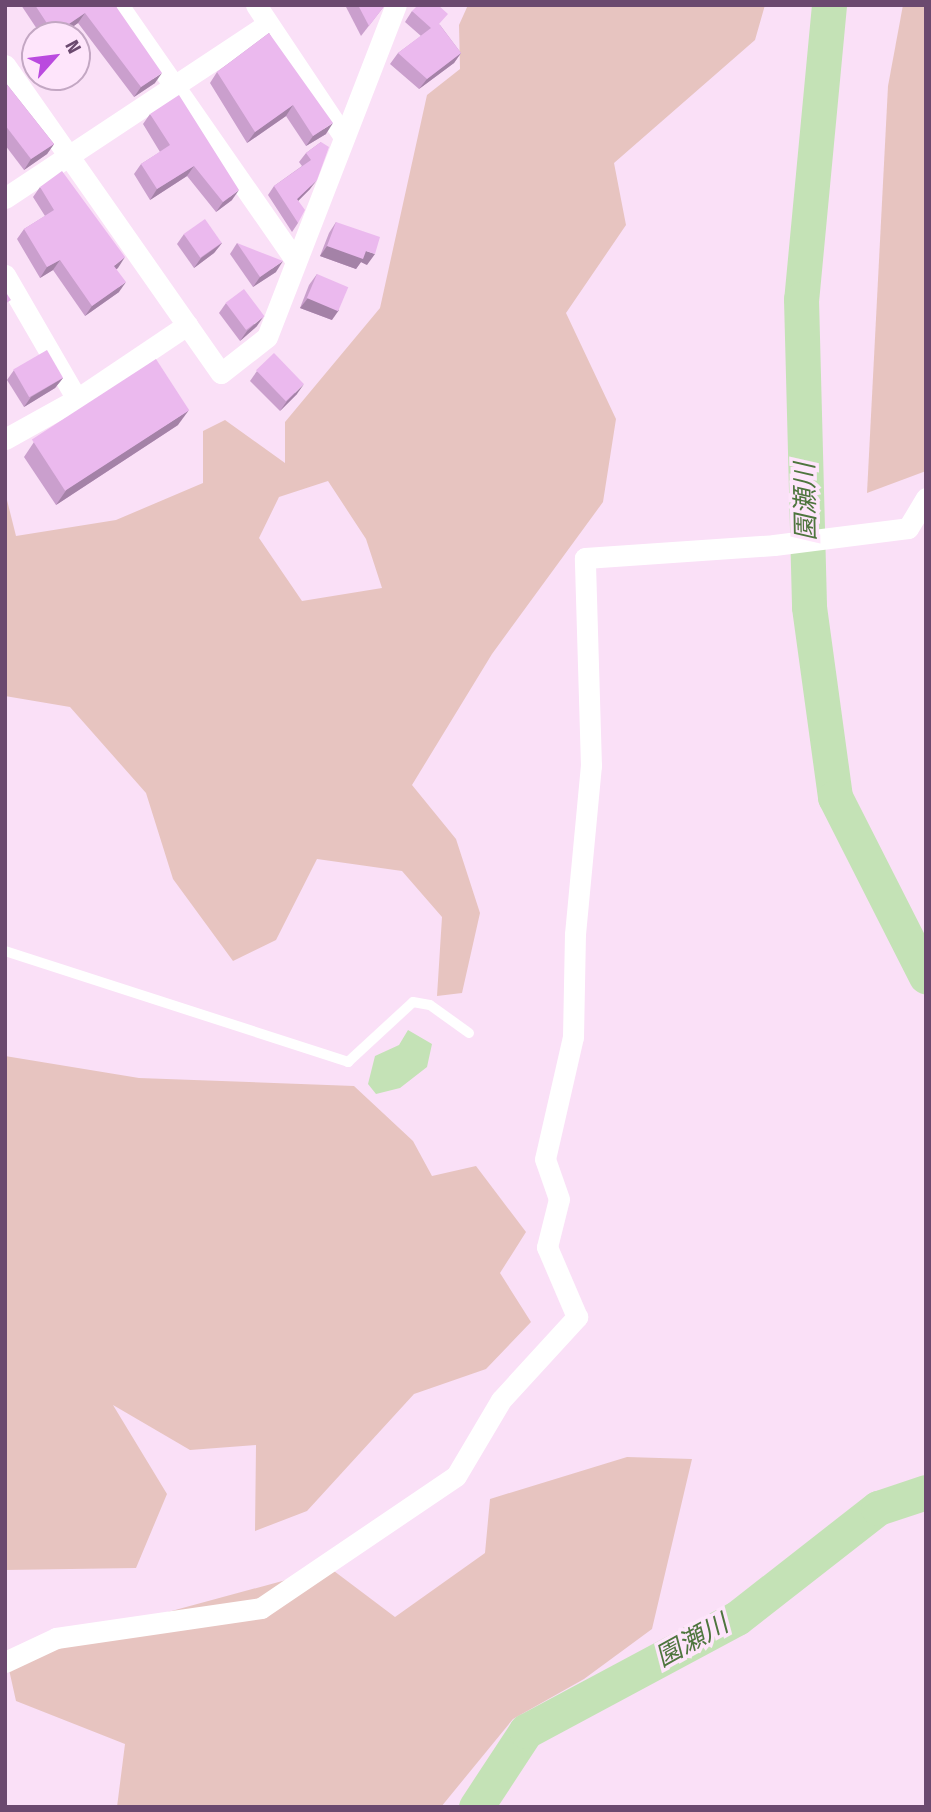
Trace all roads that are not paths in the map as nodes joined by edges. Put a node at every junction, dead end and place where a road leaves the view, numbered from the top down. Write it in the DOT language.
graph roads {
  1 [pos="118,5"];
  2 [pos="256,5"];
  3 [pos="396,5"];
  4 [pos="268,24"];
  5 [pos="5,65"];
  6 [pos="173,88"];
  7 [pos="344,137"];
  8 [pos="69,157"];
  9 [pos="5,198"];
  10 [pos="296,261"];
  11 [pos="5,275"];
  12 [pos="187,325"];
  13 [pos="77,398"];
  14 [pos="5,439"];
  15 [pos="926,498"];
  16 [pos="5,951"];
  17 [pos="469,1033"];
  18 [pos="5,1662"];
  1 -- 6 [label="street"];
  2 -- 4 [label="street"];
  3 -- 7 [label="street"];
  4 -- 6 [label="street"];
  4 -- 7 [label="street"];
  5 -- 8 [label="street"];
  6 -- 8 [label="street"];
  6 -- 10 [label="street"];
  7 -- 10 [label="street"];
  8 -- 9 [label="street"];
  8 -- 12 [label="street"];
  10 -- 12 [label="street"];
  11 -- 13 [label="street"];
  12 -- 13 [label="street"];
  13 -- 14 [label="street"];
  15 -- 18 [label="street"];
  16 -- 17 [label="lane"];
}
